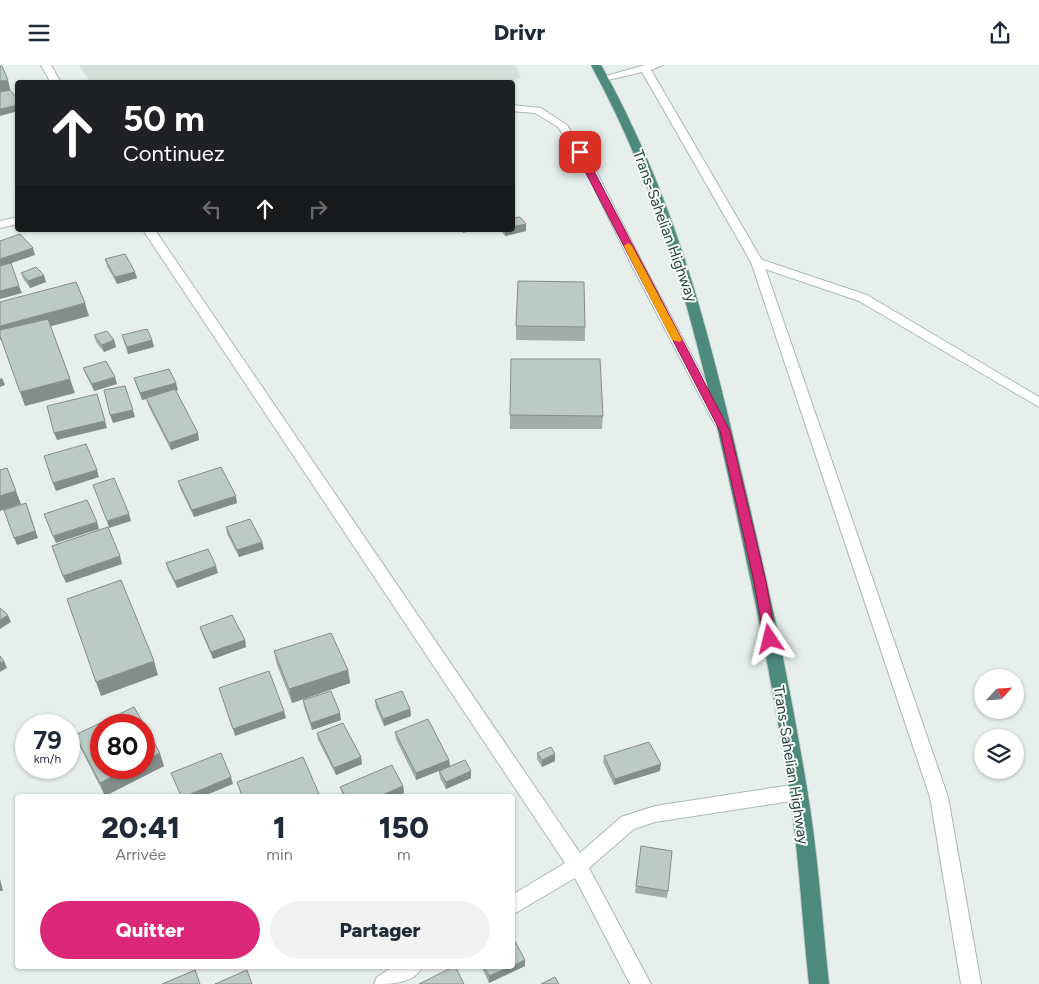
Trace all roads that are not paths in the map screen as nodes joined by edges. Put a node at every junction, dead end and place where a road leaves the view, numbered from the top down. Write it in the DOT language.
graph roads {
  1 [pos="46,65"];
  2 [pos="651,67"];
  3 [pos="600,71"];
  4 [pos="54,80"];
  5 [pos="515,108"];
  6 [pos="15,221"];
  7 [pos="0,225"];
  8 [pos="150,232"];
  9 [pos="757,262"];
  10 [pos="1039,403"];
  11 [pos="725,431"];
  12 [pos="798,792"];
  13 [pos="578,866"];
  14 [pos="515,904"];
  15 [pos="408,969"];
  16 [pos="384,984"];
  17 [pos="641,984"];
  18 [pos="819,984"];
  19 [pos="971,984"];
  1 -- 4 [label="street"];
  2 -- 3 [label="street"];
  2 -- 9 [label="street"];
  3 -- 11 [label="highway, Trans-Sahelian Highway"];
  5 -- 11 [label="street"];
  6 -- 7 [label="street"];
  8 -- 13 [label="street"];
  9 -- 10 [label="street"];
  9 -- 19 [label="street"];
  11 -- 12 [label="highway, Trans-Sahelian Highway"];
  12 -- 13 [label="street"];
  12 -- 18 [label="highway, Trans-Sahelian Highway"];
  13 -- 14 [label="street"];
  13 -- 17 [label="street"];
  15 -- 16 [label="street"];
}
